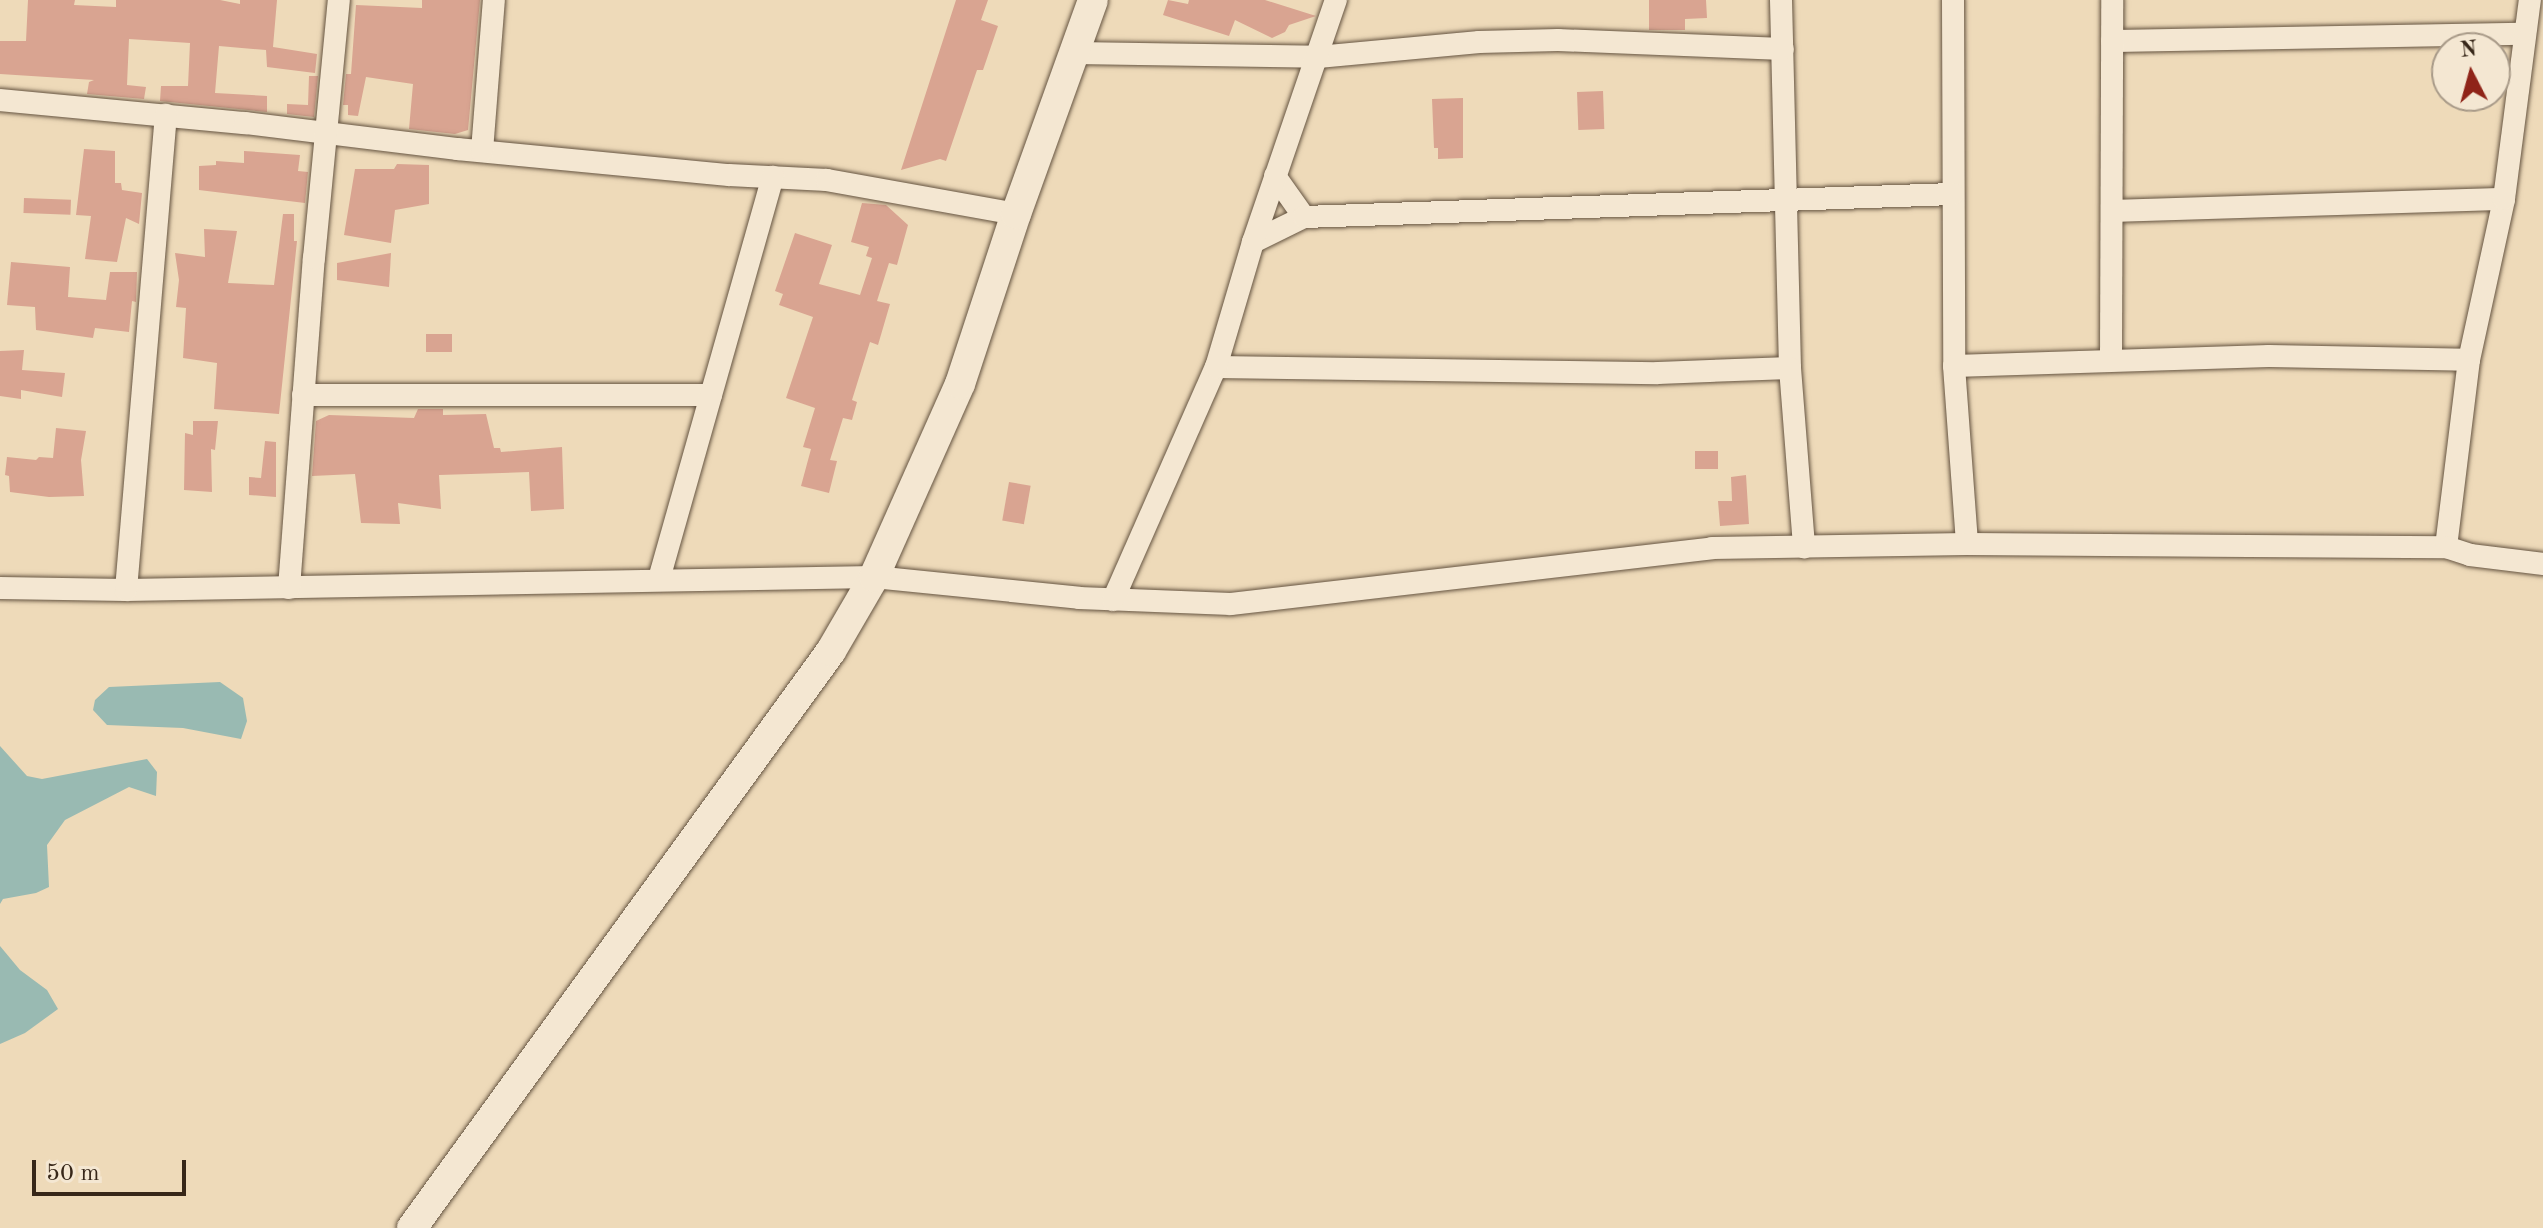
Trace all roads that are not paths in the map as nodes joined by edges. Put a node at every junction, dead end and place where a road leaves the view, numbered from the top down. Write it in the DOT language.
graph roads {
  1 [pos="339,0"];
  2 [pos="494,0"];
  3 [pos="1093,0"];
  4 [pos="1336,0"];
  5 [pos="1781,0"];
  6 [pos="1953,0"];
  7 [pos="2112,0"];
  8 [pos="2530,0"];
  9 [pos="2525,34"];
  10 [pos="2112,41"];
  11 [pos="1783,49"];
  12 [pos="1075,53"];
  13 [pos="1318,57"];
  14 [pos="1,105"];
  15 [pos="166,115"];
  16 [pos="326,133"];
  17 [pos="482,151"];
  18 [pos="1275,176"];
  19 [pos="773,177"];
  20 [pos="1953,194"];
  21 [pos="2504,199"];
  22 [pos="1786,202"];
  23 [pos="2114,211"];
  24 [pos="1016,214"];
  25 [pos="1304,217"];
  26 [pos="1253,242"];
  27 [pos="2111,358"];
  28 [pos="2469,360"];
  29 [pos="1954,366"];
  30 [pos="1216,367"];
  31 [pos="1790,368"];
  32 [pos="303,395"];
  33 [pos="711,395"];
  34 [pos="1967,544"];
  35 [pos="1804,547"];
  36 [pos="2446,547"];
  37 [pos="2543,564"];
  38 [pos="874,577"];
  39 [pos="659,579"];
  40 [pos="0,588"];
  41 [pos="289,588"];
  42 [pos="126,590"];
  43 [pos="1113,600"];
  44 [pos="412,1228"];
  1 -- 16 [label="street"];
  2 -- 17 [label="street"];
  3 -- 12 [label="street"];
  4 -- 13 [label="street"];
  5 -- 11 [label="street"];
  6 -- 20 [label="street"];
  7 -- 10 [label="street"];
  8 -- 9 [label="street"];
  9 -- 10 [label="street"];
  9 -- 21 [label="street"];
  10 -- 23 [label="street"];
  11 -- 13 [label="street"];
  11 -- 22 [label="street"];
  12 -- 13 [label="street"];
  12 -- 24 [label="street"];
  13 -- 18 [label="street"];
  14 -- 15 [label="street"];
  15 -- 16 [label="street"];
  15 -- 42 [label="street"];
  16 -- 17 [label="street"];
  16 -- 32 [label="street"];
  17 -- 19 [label="street"];
  18 -- 25 [label="street"];
  18 -- 26 [label="street"];
  19 -- 24 [label="street"];
  19 -- 33 [label="street"];
  20 -- 22 [label="street"];
  20 -- 29 [label="street"];
  21 -- 23 [label="street"];
  21 -- 28 [label="street"];
  22 -- 25 [label="street"];
  22 -- 31 [label="street"];
  23 -- 27 [label="street"];
  24 -- 38 [label="street"];
  25 -- 26 [label="street"];
  26 -- 30 [label="street"];
  27 -- 28 [label="street"];
  27 -- 29 [label="street"];
  28 -- 36 [label="street"];
  29 -- 34 [label="street"];
  30 -- 31 [label="street"];
  30 -- 43 [label="street"];
  31 -- 35 [label="street"];
  32 -- 33 [label="street"];
  32 -- 41 [label="street"];
  33 -- 39 [label="street"];
  34 -- 35 [label="street"];
  34 -- 36 [label="street"];
  35 -- 43 [label="street"];
  36 -- 37 [label="street"];
  38 -- 39 [label="street"];
  38 -- 43 [label="street"];
  38 -- 44 [label="street"];
  39 -- 41 [label="street"];
  40 -- 42 [label="street"];
  41 -- 42 [label="street"];
}
